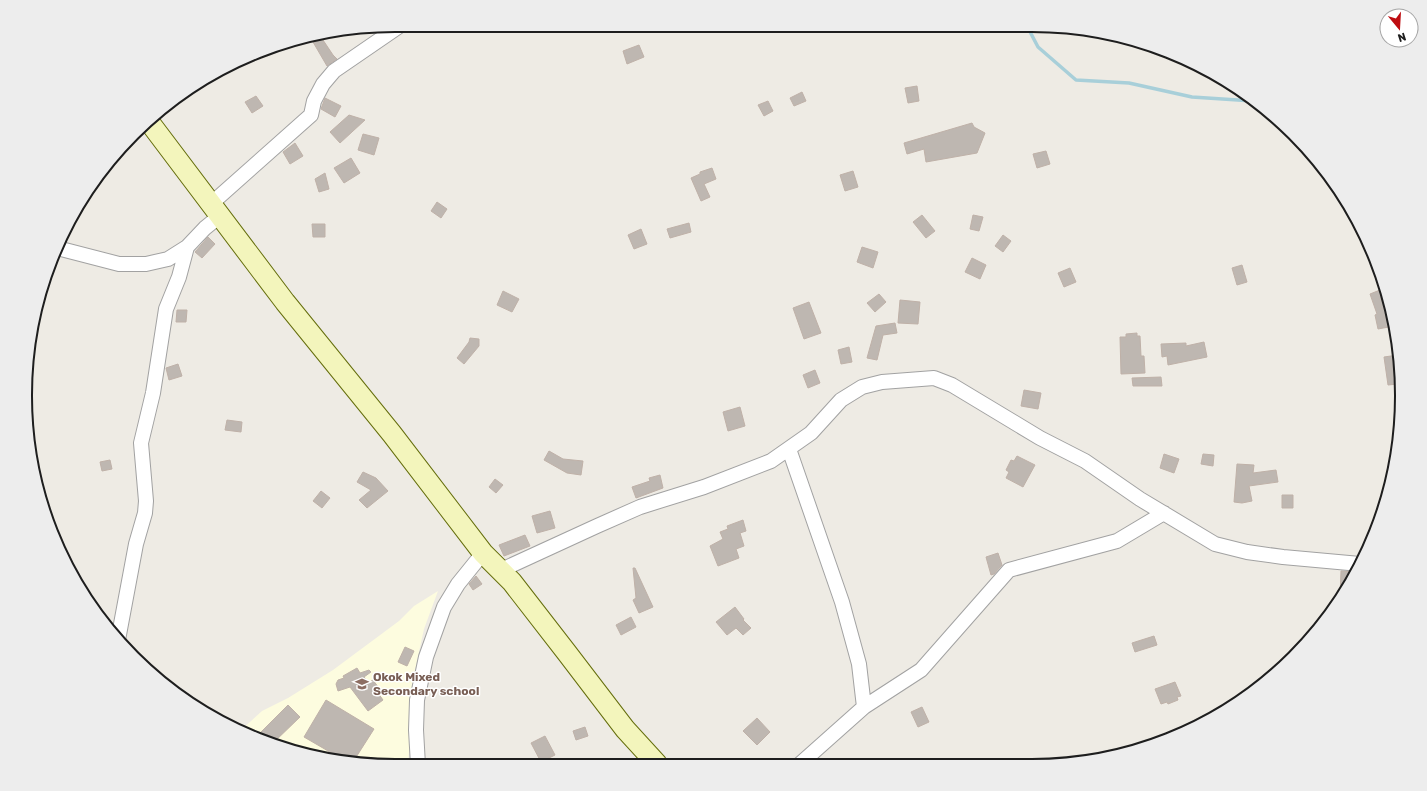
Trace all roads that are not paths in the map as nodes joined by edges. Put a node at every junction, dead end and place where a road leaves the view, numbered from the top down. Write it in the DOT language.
graph roads {
  1 [pos="390,32"];
  2 [pos="152,126"];
  3 [pos="216,209"];
  4 [pos="188,247"];
  5 [pos="63,249"];
  6 [pos="789,449"];
  7 [pos="1164,513"];
  8 [pos="483,554"];
  9 [pos="1354,563"];
  10 [pos="499,571"];
  11 [pos="120,632"];
  12 [pos="864,707"];
  13 [pos="418,759"];
  14 [pos="652,759"];
  15 [pos="806,759"];
  1 -- 3 [label="street"];
  2 -- 3 [label="street"];
  3 -- 4 [label="street"];
  3 -- 8 [label="street"];
  4 -- 5 [label="street"];
  4 -- 11 [label="street"];
  6 -- 7 [label="street"];
  6 -- 10 [label="street"];
  6 -- 12 [label="street"];
  7 -- 9 [label="street"];
  7 -- 12 [label="street"];
  8 -- 10 [label="street"];
  8 -- 13 [label="street"];
  10 -- 14 [label="street"];
  12 -- 15 [label="street"];
}
